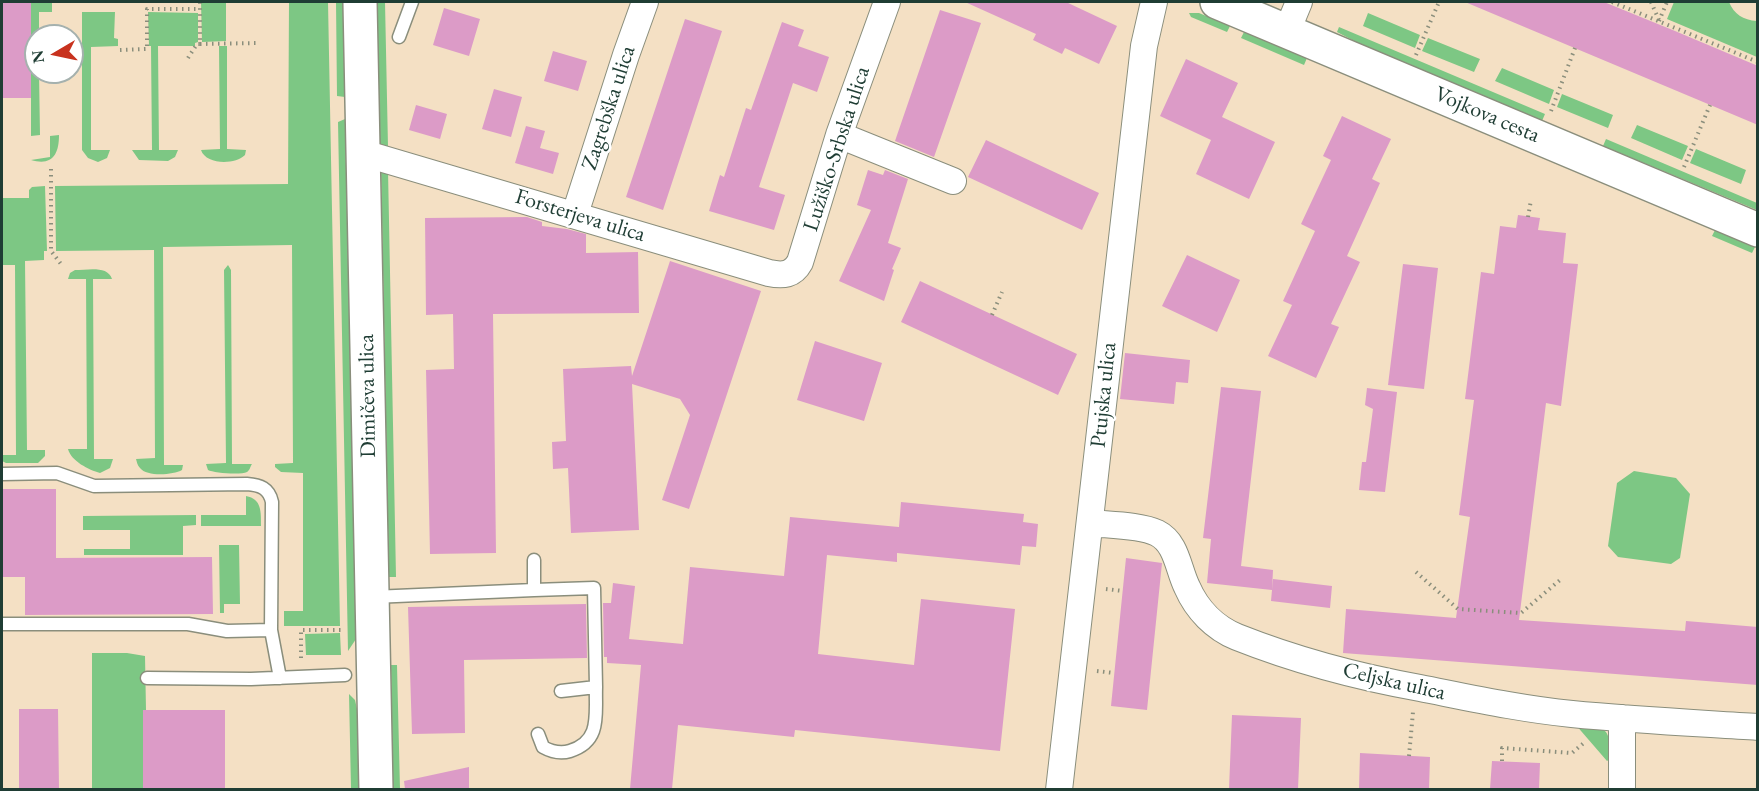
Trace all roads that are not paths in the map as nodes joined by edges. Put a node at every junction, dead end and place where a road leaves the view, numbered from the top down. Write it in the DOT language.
graph roads {
  1 [pos="360,2"];
  2 [pos="412,2"];
  3 [pos="645,2"];
  4 [pos="887,2"];
  5 [pos="1154,2"];
  6 [pos="1216,2"];
  7 [pos="1293,16"];
  8 [pos="399,37"];
  9 [pos="839,135"];
  10 [pos="377,157"];
  11 [pos="952,181"];
  12 [pos="575,214"];
  13 [pos="1758,230"];
  14 [pos="769,273"];
  15 [pos="2,474"];
  16 [pos="1090,523"];
  17 [pos="534,560"];
  18 [pos="534,590"];
  19 [pos="372,597"];
  20 [pos="2,624"];
  21 [pos="271,630"];
  22 [pos="345,675"];
  23 [pos="147,678"];
  24 [pos="280,678"];
  25 [pos="597,687"];
  26 [pos="561,691"];
  27 [pos="1622,718"];
  28 [pos="1758,727"];
  29 [pos="538,735"];
  30 [pos="376,789"];
  31 [pos="1059,789"];
  32 [pos="1622,789"];
  1 -- 10 [label="street, Dimičeva ulica"];
  2 -- 8 [label="lane"];
  3 -- 12 [label="street, Zagrebška ulica"];
  4 -- 9 [label="street, Lužiško-Srbska ulica"];
  5 -- 16 [label="street, Ptujska ulica"];
  6 -- 7 [label="street, Vojkova cesta"];
  7 -- 13 [label="street, Vojkova cesta"];
  9 -- 11 [label="street"];
  9 -- 14 [label="street, Lužiško-Srbska ulica"];
  10 -- 12 [label="street, Forsterjeva ulica"];
  10 -- 19 [label="street, Dimičeva ulica"];
  12 -- 14 [label="street, Forsterjeva ulica"];
  15 -- 21 [label="lane"];
  16 -- 27 [label="street, Celjska ulica"];
  16 -- 31 [label="street, Ptujska ulica"];
  17 -- 18 [label="lane"];
  18 -- 19 [label="lane"];
  18 -- 25 [label="lane"];
  19 -- 30 [label="street, Dimičeva ulica"];
  20 -- 21 [label="lane"];
  21 -- 24 [label="lane"];
  22 -- 24 [label="lane"];
  23 -- 24 [label="lane"];
  25 -- 26 [label="lane"];
  25 -- 29 [label="lane"];
  27 -- 28 [label="street, Celjska ulica"];
  27 -- 32 [label="street"];
}
